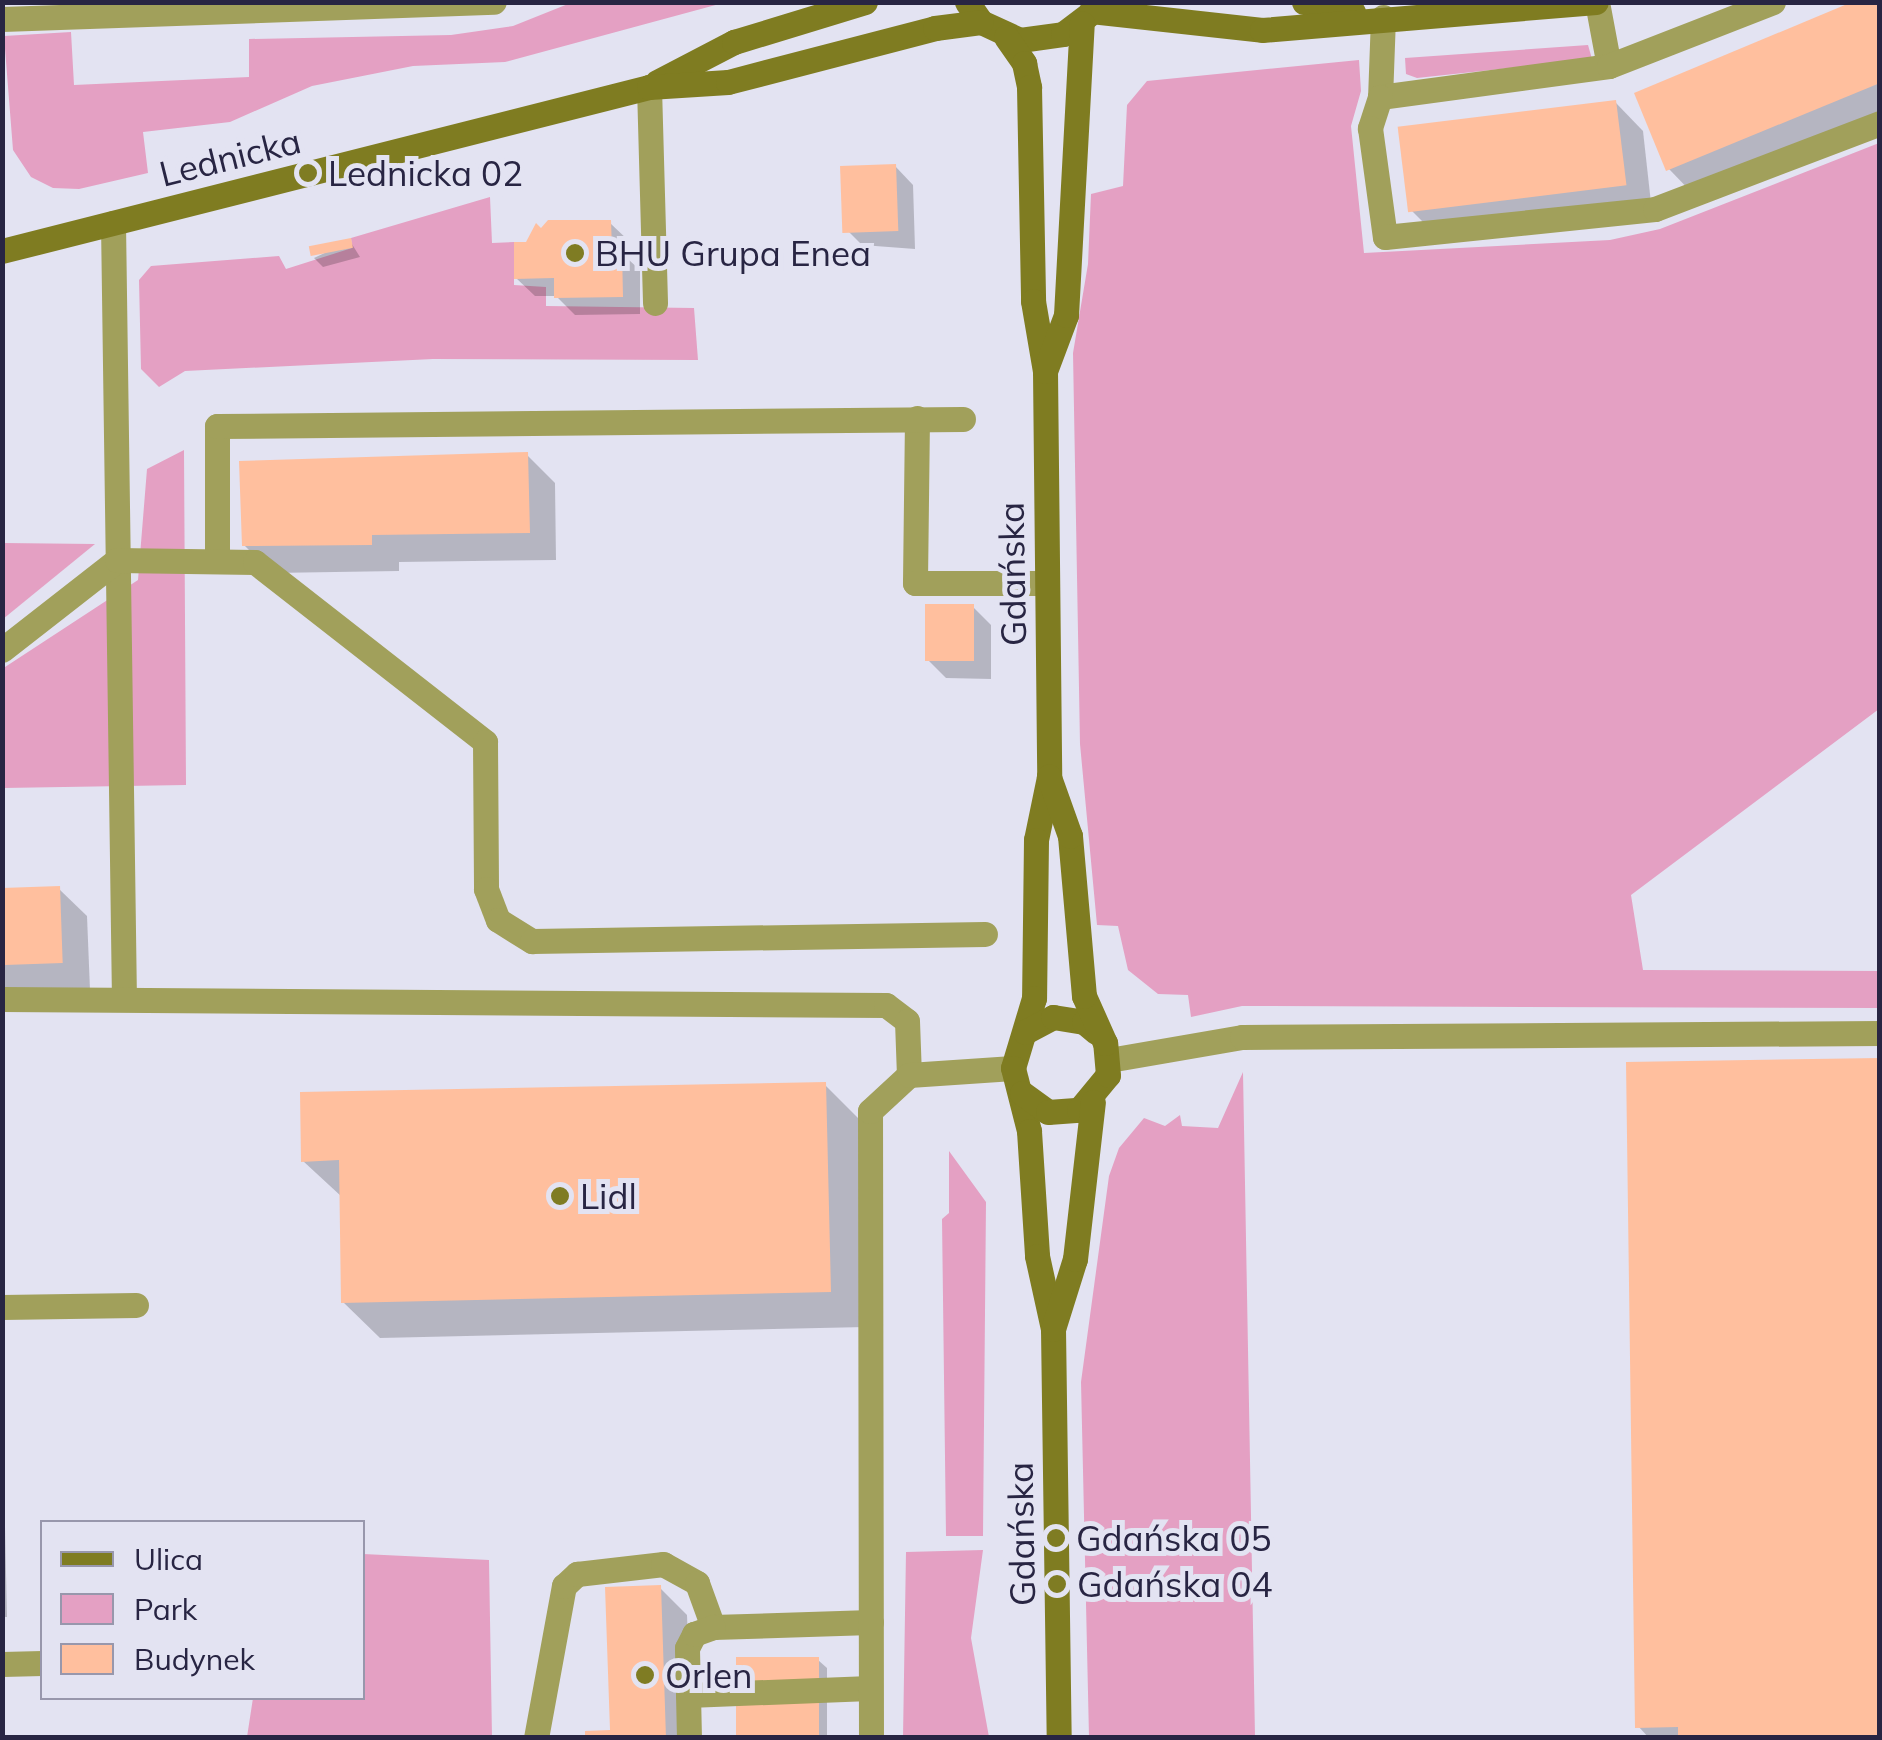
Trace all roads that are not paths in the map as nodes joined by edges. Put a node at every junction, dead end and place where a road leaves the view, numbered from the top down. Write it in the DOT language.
graph roads {
  1 [pos="494,2"];
  2 [pos="865,2"];
  3 [pos="1304,2"];
  4 [pos="1596,2"];
  5 [pos="1774,2"];
  6 [pos="974,12"];
  7 [pos="1090,12"];
  8 [pos="1382,17"];
  9 [pos="2,19"];
  10 [pos="1006,37"];
  11 [pos="1608,66"];
  12 [pos="648,87"];
  13 [pos="1380,96"];
  14 [pos="1880,122"];
  15 [pos="112,223"];
  16 [pos="2,251"];
  17 [pos="655,303"];
  18 [pos="1045,371"];
  19 [pos="916,418"];
  20 [pos="963,419"];
  21 [pos="117,560"];
  22 [pos="218,561"];
  23 [pos="1046,583"];
  24 [pos="2,650"];
  25 [pos="1049,777"];
  26 [pos="985,934"];
  27 [pos="124,998"];
  28 [pos="2,1000"];
  29 [pos="1026,1032"];
  30 [pos="1096,1032"];
  31 [pos="1880,1033"];
  32 [pos="1109,1060"];
  33 [pos="1013,1068"];
  34 [pos="909,1075"];
  35 [pos="1022,1093"];
  36 [pos="1093,1102"];
  37 [pos="136,1305"];
  38 [pos="2,1307"];
  39 [pos="1053,1329"];
  40 [pos="871,1622"];
  41 [pos="713,1627"];
  42 [pos="40,1663"];
  43 [pos="2,1664"];
  44 [pos="870,1688"];
  45 [pos="688,1695"];
  46 [pos="536,1738"];
  47 [pos="689,1738"];
  48 [pos="871,1738"];
  49 [pos="1059,1738"];
  1 -- 9 [label="street"];
  2 -- 12 [label="street, Lednicka"];
  3 -- 8 [label="street"];
  4 -- 8 [label="street"];
  4 -- 11 [label="street"];
  5 -- 11 [label="street"];
  6 -- 10 [label="street"];
  6 -- 12 [label="street, Lednicka"];
  7 -- 8 [label="street"];
  7 -- 10 [label="street"];
  7 -- 18 [label="street, Gdańska"];
  8 -- 13 [label="street"];
  10 -- 18 [label="street, Gdańska"];
  11 -- 13 [label="street"];
  12 -- 15 [label="street, Lednicka"];
  12 -- 17 [label="street"];
  13 -- 14 [label="street"];
  15 -- 16 [label="street, Lednicka"];
  15 -- 21 [label="street"];
  18 -- 23 [label="street, Gdańska"];
  19 -- 20 [label="street"];
  19 -- 22 [label="street"];
  19 -- 23 [label="street"];
  21 -- 22 [label="street"];
  21 -- 24 [label="street"];
  21 -- 27 [label="street"];
  22 -- 26 [label="street"];
  23 -- 25 [label="street, Gdańska"];
  25 -- 29 [label="street, Gdańska"];
  25 -- 30 [label="street, Gdańska"];
  27 -- 28 [label="street"];
  27 -- 34 [label="street"];
  29 -- 30 [label="street"];
  29 -- 33 [label="street, Gdańska"];
  30 -- 32 [label="street, Gdańska"];
  31 -- 32 [label="street"];
  32 -- 36 [label="street, Gdańska"];
  33 -- 34 [label="street"];
  33 -- 35 [label="street, Gdańska"];
  34 -- 40 [label="street"];
  35 -- 36 [label="street"];
  35 -- 39 [label="street, Gdańska"];
  36 -- 39 [label="street, Gdańska"];
  37 -- 38 [label="street"];
  39 -- 49 [label="street, Gdańska"];
  40 -- 41 [label="street"];
  40 -- 44 [label="street"];
  41 -- 45 [label="street"];
  41 -- 46 [label="street"];
  42 -- 43 [label="street"];
  44 -- 45 [label="street"];
  44 -- 48 [label="street"];
  45 -- 47 [label="street"];
}
